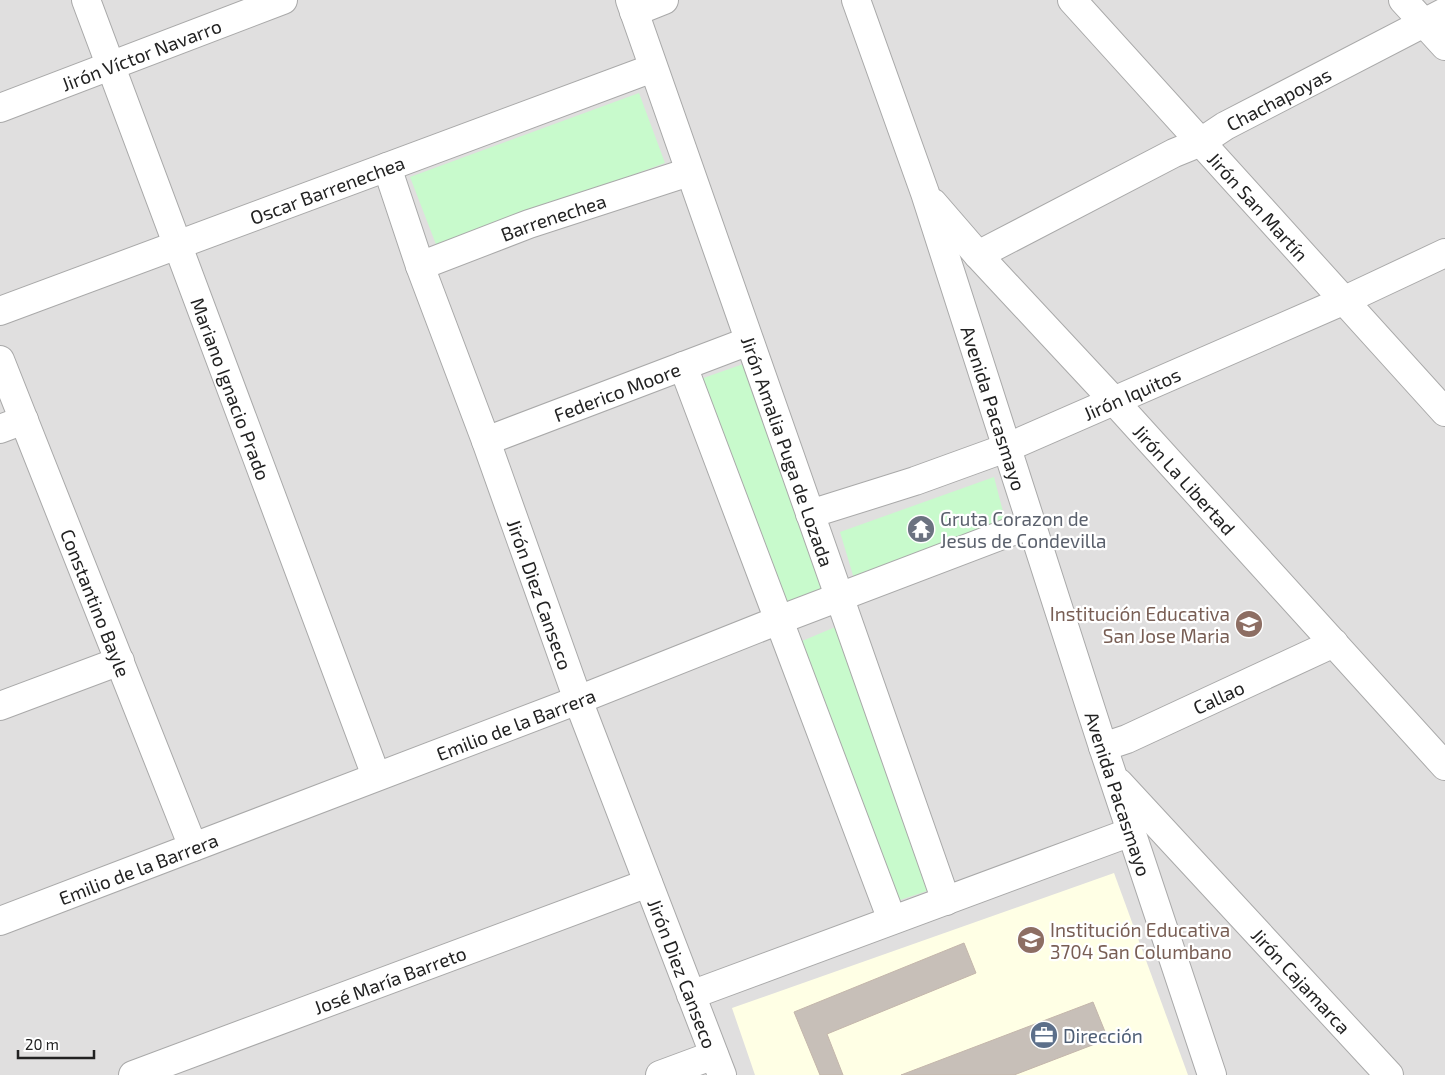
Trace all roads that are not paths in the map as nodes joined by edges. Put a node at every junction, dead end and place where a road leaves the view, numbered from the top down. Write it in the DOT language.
graph roads {
  1 [pos="86,0"];
  2 [pos="283,0"];
  3 [pos="664,0"];
  4 [pos="856,0"];
  5 [pos="1072,0"];
  6 [pos="1403,0"];
  7 [pos="632,6"];
  8 [pos="1434,17"];
  9 [pos="1445,46"];
  10 [pos="111,66"];
  11 [pos="653,68"];
  12 [pos="0,108"];
  13 [pos="1201,142"];
  14 [pos="387,167"];
  15 [pos="690,172"];
  16 [pos="925,193"];
  17 [pos="178,245"];
  18 [pos="1445,253"];
  19 [pos="978,255"];
  20 [pos="420,266"];
  21 [pos="1345,300"];
  22 [pos="0,311"];
  23 [pos="749,341"];
  24 [pos="0,360"];
  25 [pos="683,366"];
  26 [pos="1115,402"];
  27 [pos="1445,412"];
  28 [pos="12,424"];
  29 [pos="486,441"];
  30 [pos="1006,448"];
  31 [pos="810,514"];
  32 [pos="1031,524"];
  33 [pos="839,597"];
  34 [pos="779,620"];
  35 [pos="1334,643"];
  36 [pos="120,661"];
  37 [pos="578,700"];
  38 [pos="0,706"];
  39 [pos="1103,747"];
  40 [pos="1445,766"];
  41 [pos="376,776"];
  42 [pos="1113,776"];
  43 [pos="1131,832"];
  44 [pos="193,847"];
  45 [pos="648,883"];
  46 [pos="946,901"];
  47 [pos="892,920"];
  48 [pos="0,921"];
  49 [pos="691,995"];
  50 [pos="718,1065"];
  51 [pos="132,1075"];
  52 [pos="660,1075"];
  53 [pos="1212,1075"];
  54 [pos="1389,1075"];
  1 -- 10 [label="street, Mariano Ignacio Prado"];
  2 -- 10 [label="street, Jirón Víctor Navarro"];
  3 -- 7 [label="street"];
  4 -- 16 [label="street, Avenida Pacasmayo"];
  5 -- 13 [label="street, Jirón San Martín"];
  6 -- 8 [label="street"];
  7 -- 11 [label="street, Jirón Amalia Puga de Lozada"];
  8 -- 9 [label="street"];
  8 -- 13 [label="street, Chachapoyas"];
  10 -- 12 [label="street, Jirón Víctor Navarro"];
  10 -- 17 [label="street, Mariano Ignacio Prado"];
  11 -- 14 [label="street, Oscar Barrenechea"];
  11 -- 15 [label="street, Jirón Amalia Puga de Lozada"];
  13 -- 19 [label="street, Chachapoyas"];
  13 -- 21 [label="street, Jirón San Martín"];
  14 -- 17 [label="street, Oscar Barrenechea"];
  14 -- 20 [label="street, Jirón Diez Canseco"];
  15 -- 20 [label="street, Barrenechea"];
  15 -- 23 [label="street, Jirón Amalia Puga de Lozada"];
  16 -- 19 [label="street, Jirón La Libertad"];
  16 -- 30 [label="street, Avenida Pacasmayo"];
  17 -- 22 [label="street, Oscar Barrenechea"];
  17 -- 41 [label="street, Mariano Ignacio Prado"];
  18 -- 21 [label="street, Jirón Iquitos"];
  19 -- 26 [label="street, Jirón La Libertad"];
  20 -- 29 [label="street, Jirón Diez Canseco"];
  21 -- 26 [label="street, Jirón Iquitos"];
  21 -- 27 [label="street, Jirón San Martín"];
  23 -- 25 [label="street, Federico Moore"];
  23 -- 31 [label="street, Jirón Amalia Puga de Lozada"];
  24 -- 28 [label="street, Constantino Bayle"];
  25 -- 29 [label="street, Federico Moore"];
  25 -- 34 [label="street"];
  26 -- 30 [label="street, Jirón Iquitos"];
  26 -- 35 [label="street, Jirón La Libertad"];
  28 -- 36 [label="street, Constantino Bayle"];
  29 -- 37 [label="street, Jirón Diez Canseco"];
  30 -- 31 [label="street, Jirón Iquitos"];
  30 -- 32 [label="street, Avenida Pacasmayo"];
  31 -- 33 [label="street, Jirón Amalia Puga de Lozada"];
  32 -- 33 [label="street, Emilio de la Barrera"];
  32 -- 39 [label="street, Avenida Pacasmayo"];
  33 -- 34 [label="street, Emilio de la Barrera"];
  33 -- 46 [label="street, Jirón Amalia Puga de Lozada"];
  34 -- 37 [label="street, Emilio de la Barrera"];
  34 -- 47 [label="street"];
  35 -- 39 [label="street, Callao"];
  35 -- 40 [label="street, Jirón La Libertad"];
  36 -- 38 [label="street"];
  36 -- 44 [label="street, Constantino Bayle"];
  37 -- 41 [label="street, Emilio de la Barrera"];
  37 -- 45 [label="street, Jirón Diez Canseco"];
  39 -- 42 [label="street, Avenida Pacasmayo"];
  41 -- 44 [label="street, Emilio de la Barrera"];
  42 -- 43 [label="street, Avenida Pacasmayo"];
  42 -- 54 [label="street, Jirón Cajamarca"];
  43 -- 46 [label="street"];
  43 -- 53 [label="street, Avenida Pacasmayo"];
  44 -- 48 [label="street, Emilio de la Barrera"];
  45 -- 49 [label="street, Jirón Diez Canseco"];
  45 -- 51 [label="street, José María Barreto"];
  46 -- 47 [label="street"];
  47 -- 49 [label="street"];
  49 -- 50 [label="street, Jirón Diez Canseco"];
  50 -- 52 [label="street"];
}
